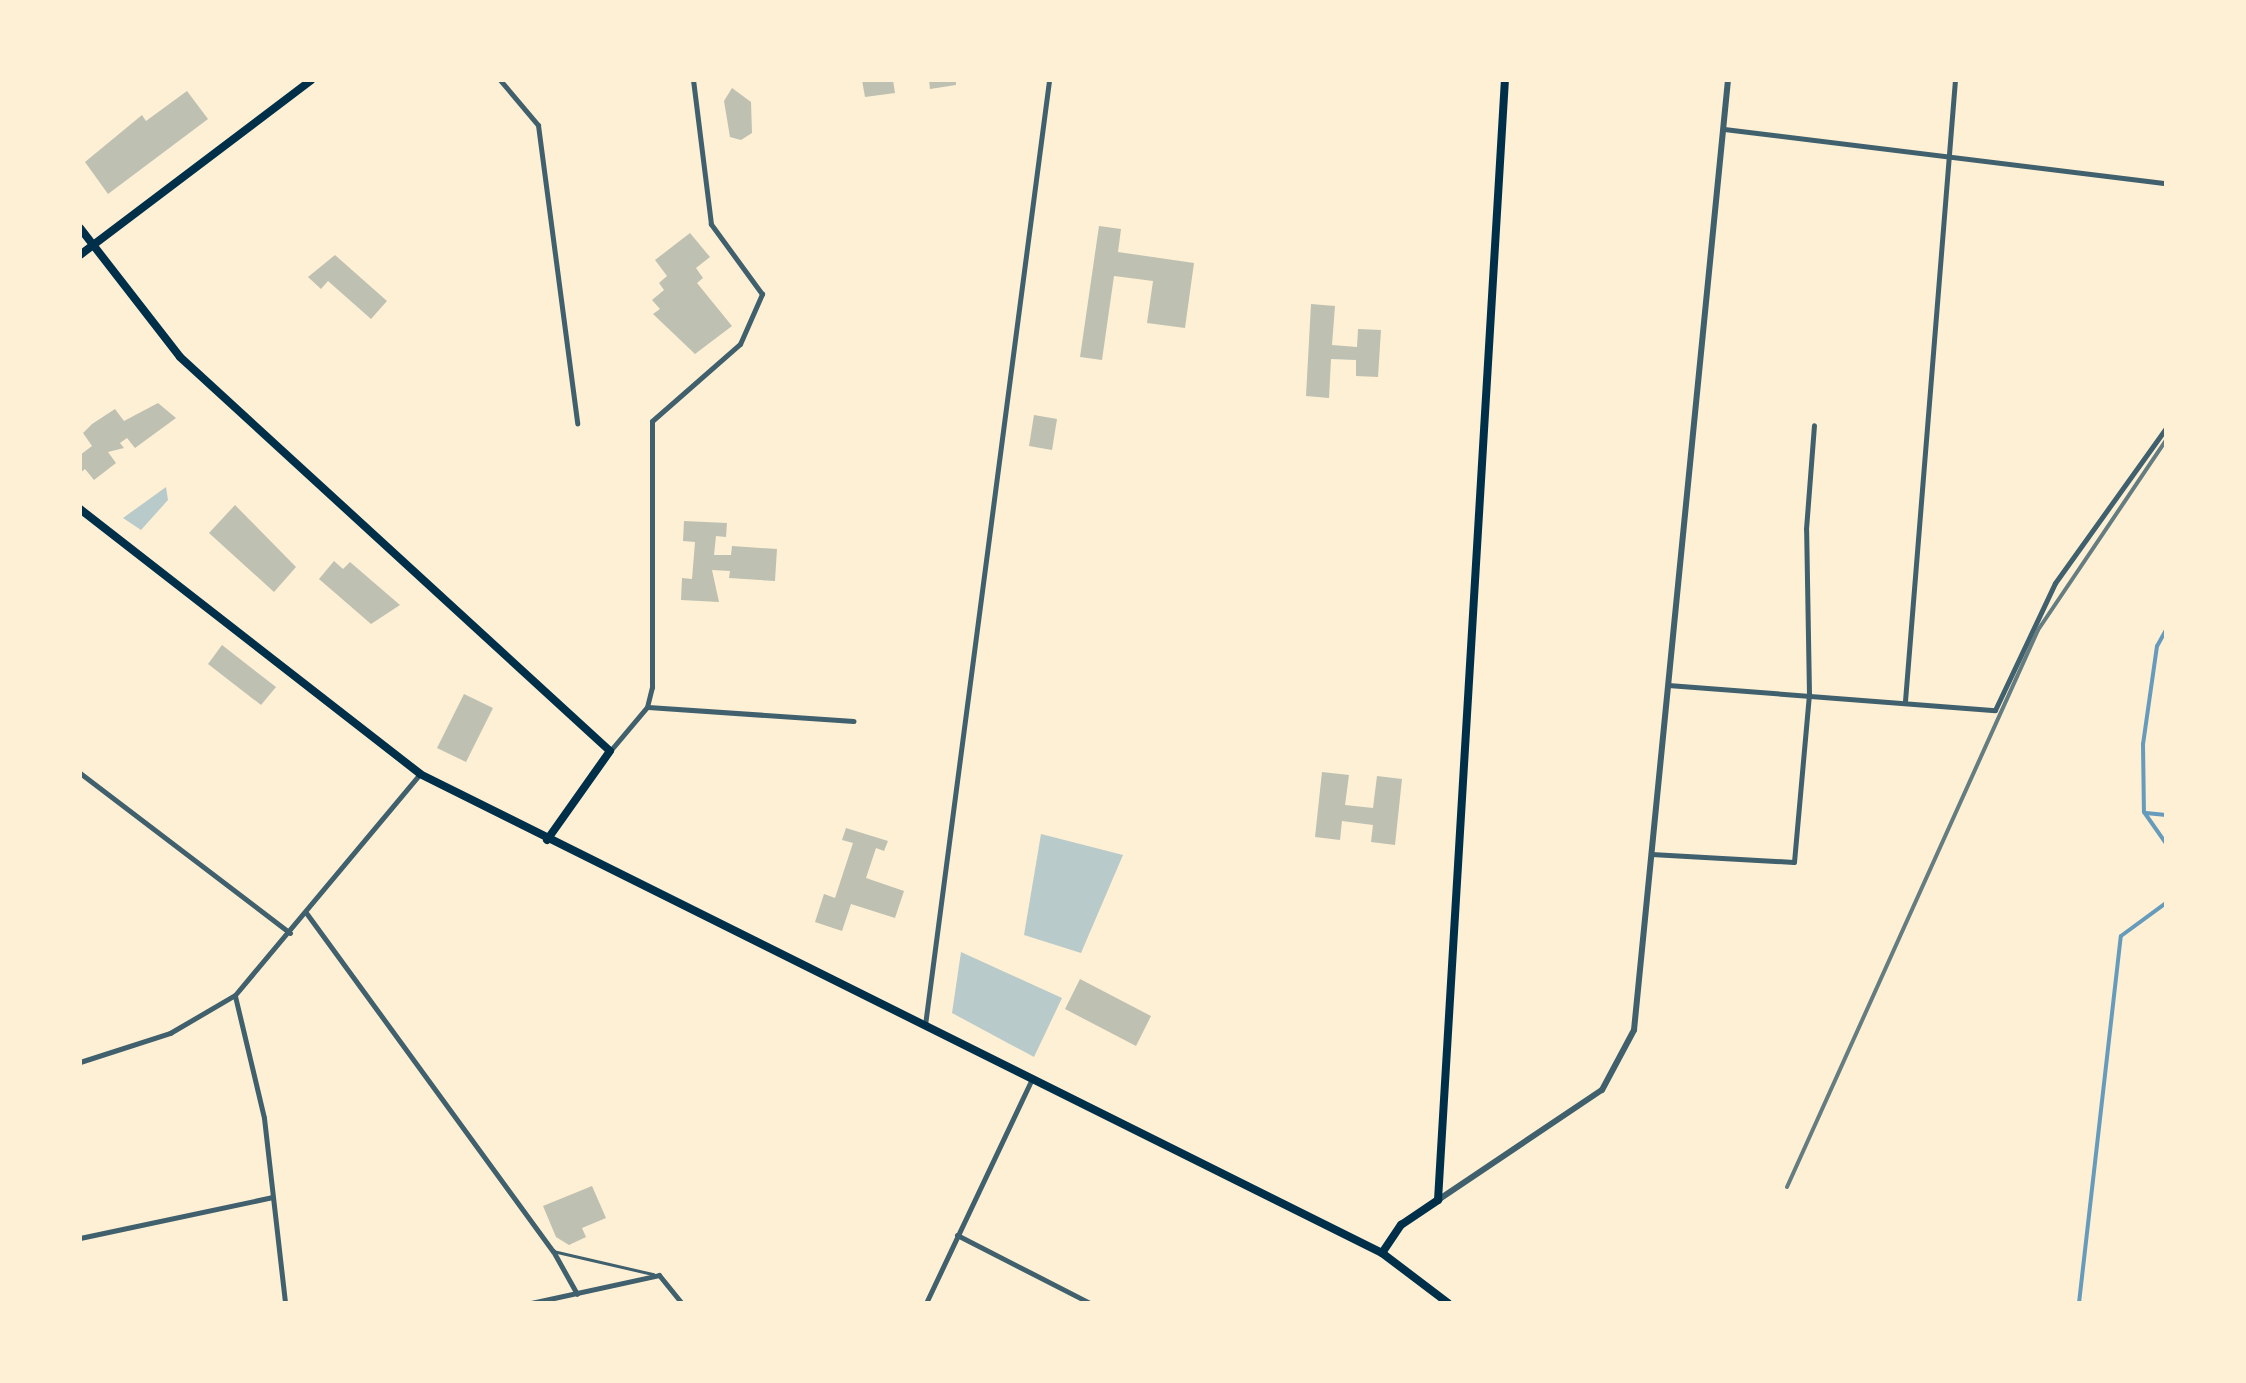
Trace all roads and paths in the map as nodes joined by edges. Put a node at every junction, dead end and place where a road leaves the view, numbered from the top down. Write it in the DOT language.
graph roads {
  1 [pos="311,80"];
  2 [pos="500,80"];
  3 [pos="693,80"];
  4 [pos="1049,80"];
  5 [pos="1504,80"];
  6 [pos="1728,80"];
  7 [pos="1955,80"];
  8 [pos="1724,129"];
  9 [pos="1949,154"];
  10 [pos="2166,183"];
  11 [pos="80,228"];
  12 [pos="92,246"];
  13 [pos="80,254"];
  14 [pos="577,423"];
  15 [pos="1814,424"];
  16 [pos="2166,428"];
  17 [pos="80,510"];
  18 [pos="1665,685"];
  19 [pos="1809,694"];
  20 [pos="1905,701"];
  21 [pos="647,706"];
  22 [pos="854,722"];
  23 [pos="610,752"];
  24 [pos="80,772"];
  25 [pos="420,774"];
  26 [pos="547,840"];
  27 [pos="1651,854"];
  28 [pos="307,914"];
  29 [pos="290,933"];
  30 [pos="235,995"];
  31 [pos="924,1028"];
  32 [pos="80,1062"];
  33 [pos="1032,1079"];
  34 [pos="274,1197"];
  35 [pos="1438,1200"];
  36 [pos="956,1235"];
  37 [pos="80,1238"];
  38 [pos="553,1250"];
  39 [pos="1382,1253"];
  40 [pos="659,1275"];
  41 [pos="577,1294"];
  42 [pos="285,1303"];
  43 [pos="531,1303"];
  44 [pos="682,1303"];
  45 [pos="926,1303"];
  46 [pos="1090,1303"];
  47 [pos="1448,1303"];
  1 -- 12 [label="main road"];
  2 -- 14 [label="street"];
  3 -- 21 [label="street"];
  4 -- 31 [label="street"];
  5 -- 35 [label="main road"];
  6 -- 8 [label="street"];
  7 -- 9 [label="street"];
  8 -- 9 [label="street"];
  8 -- 18 [label="street"];
  9 -- 10 [label="street"];
  9 -- 20 [label="street"];
  11 -- 12 [label="main road"];
  12 -- 13 [label="main road"];
  12 -- 23 [label="main road"];
  15 -- 19 [label="street"];
  16 -- 20 [label="street"];
  17 -- 25 [label="main road"];
  18 -- 19 [label="street"];
  18 -- 27 [label="street"];
  19 -- 20 [label="street"];
  19 -- 27 [label="street"];
  21 -- 22 [label="street"];
  21 -- 23 [label="street"];
  23 -- 26 [label="main road"];
  24 -- 29 [label="street"];
  25 -- 26 [label="main road"];
  25 -- 28 [label="street"];
  26 -- 31 [label="main road"];
  27 -- 35 [label="street"];
  28 -- 29 [label="street"];
  28 -- 38 [label="street"];
  29 -- 30 [label="street"];
  30 -- 32 [label="street"];
  30 -- 34 [label="street"];
  31 -- 33 [label="main road"];
  33 -- 36 [label="street"];
  33 -- 39 [label="main road"];
  34 -- 37 [label="street"];
  34 -- 42 [label="street"];
  35 -- 39 [label="main road"];
  36 -- 45 [label="street"];
  36 -- 46 [label="street"];
  38 -- 40 [label="lane"];
  38 -- 41 [label="street"];
  39 -- 47 [label="main road"];
  40 -- 41 [label="street"];
  40 -- 44 [label="street"];
  41 -- 43 [label="street"];
}
